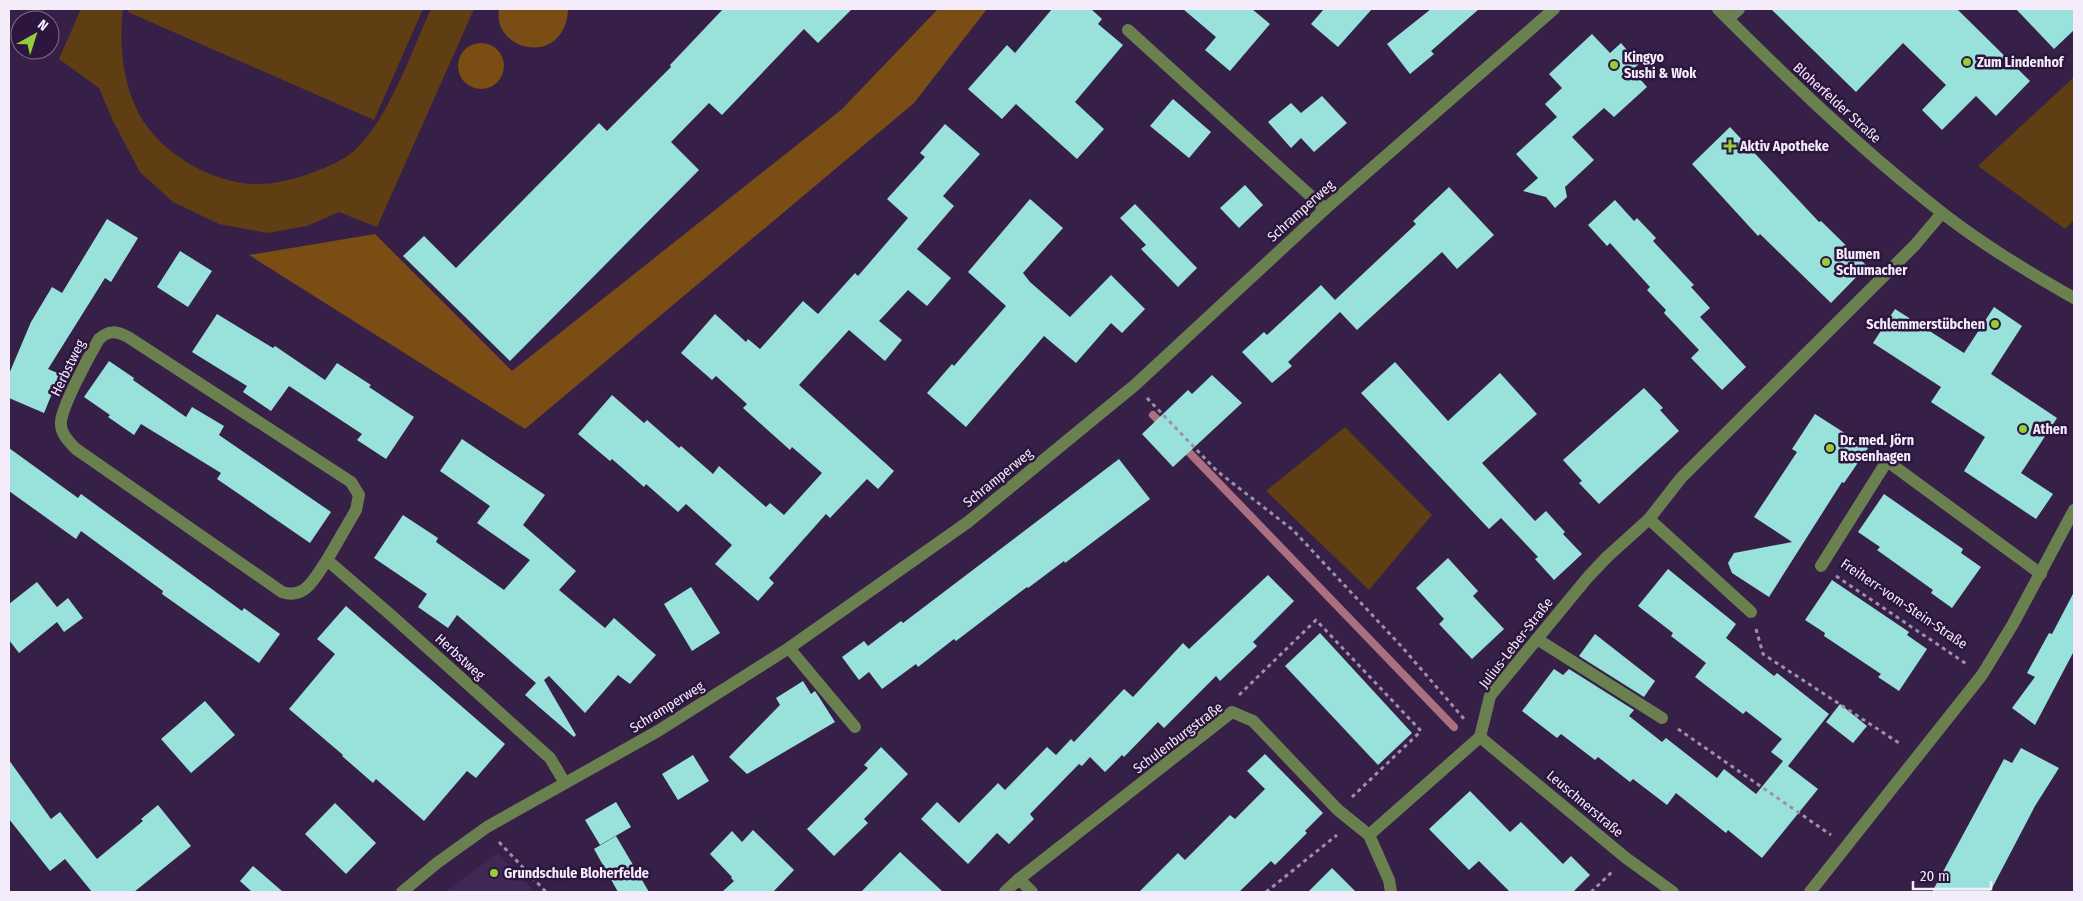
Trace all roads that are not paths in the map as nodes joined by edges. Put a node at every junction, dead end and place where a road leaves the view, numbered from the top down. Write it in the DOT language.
graph roads {
  1 [pos="1718,9"];
  2 [pos="1739,9"];
  3 [pos="1550,10"];
  4 [pos="1728,19"];
  5 [pos="1128,30"];
  6 [pos="1325,209"];
  7 [pos="1942,213"];
  8 [pos="2074,298"];
  9 [pos="2074,510"];
  10 [pos="1649,519"];
  11 [pos="326,560"];
  12 [pos="1821,566"];
  13 [pos="2041,574"];
  14 [pos="1752,612"];
  15 [pos="1537,639"];
  16 [pos="789,648"];
  17 [pos="1662,718"];
  18 [pos="855,727"];
  19 [pos="1480,737"];
  20 [pos="565,783"];
  21 [pos="1369,835"];
  22 [pos="1019,879"];
  23 [pos="402,892"];
  24 [pos="1005,892"];
  25 [pos="1032,892"];
  26 [pos="1390,892"];
  27 [pos="1673,892"];
  28 [pos="1810,892"];
  1 -- 4 [label="street, Bloherfelder Straße"];
  2 -- 4 [label="street"];
  3 -- 6 [label="street, Schramperweg"];
  4 -- 7 [label="street, Bloherfelder Straße"];
  5 -- 6 [label="street"];
  6 -- 16 [label="street, Schramperweg"];
  7 -- 8 [label="street, Bloherfelder Straße"];
  7 -- 10 [label="street, Julius-Leber-Straße"];
  9 -- 13 [label="street"];
  10 -- 14 [label="street"];
  10 -- 15 [label="street, Julius-Leber-Straße"];
  11 -- 11 [label="street, Herbstweg"];
  11 -- 20 [label="street, Herbstweg"];
  12 -- 13 [label="street, Freiherr-vom-Stein-Straße"];
  13 -- 28 [label="street"];
  15 -- 17 [label="street"];
  15 -- 19 [label="street, Julius-Leber-Straße"];
  16 -- 18 [label="street"];
  16 -- 20 [label="street, Schramperweg"];
  19 -- 21 [label="street"];
  19 -- 27 [label="street, Leuschnerstraße"];
  20 -- 23 [label="street, Schramperweg"];
  21 -- 22 [label="street, Schulenburgstraße"];
  21 -- 26 [label="street"];
  22 -- 24 [label="street, Schulenburgstraße"];
  22 -- 25 [label="street"];
}
